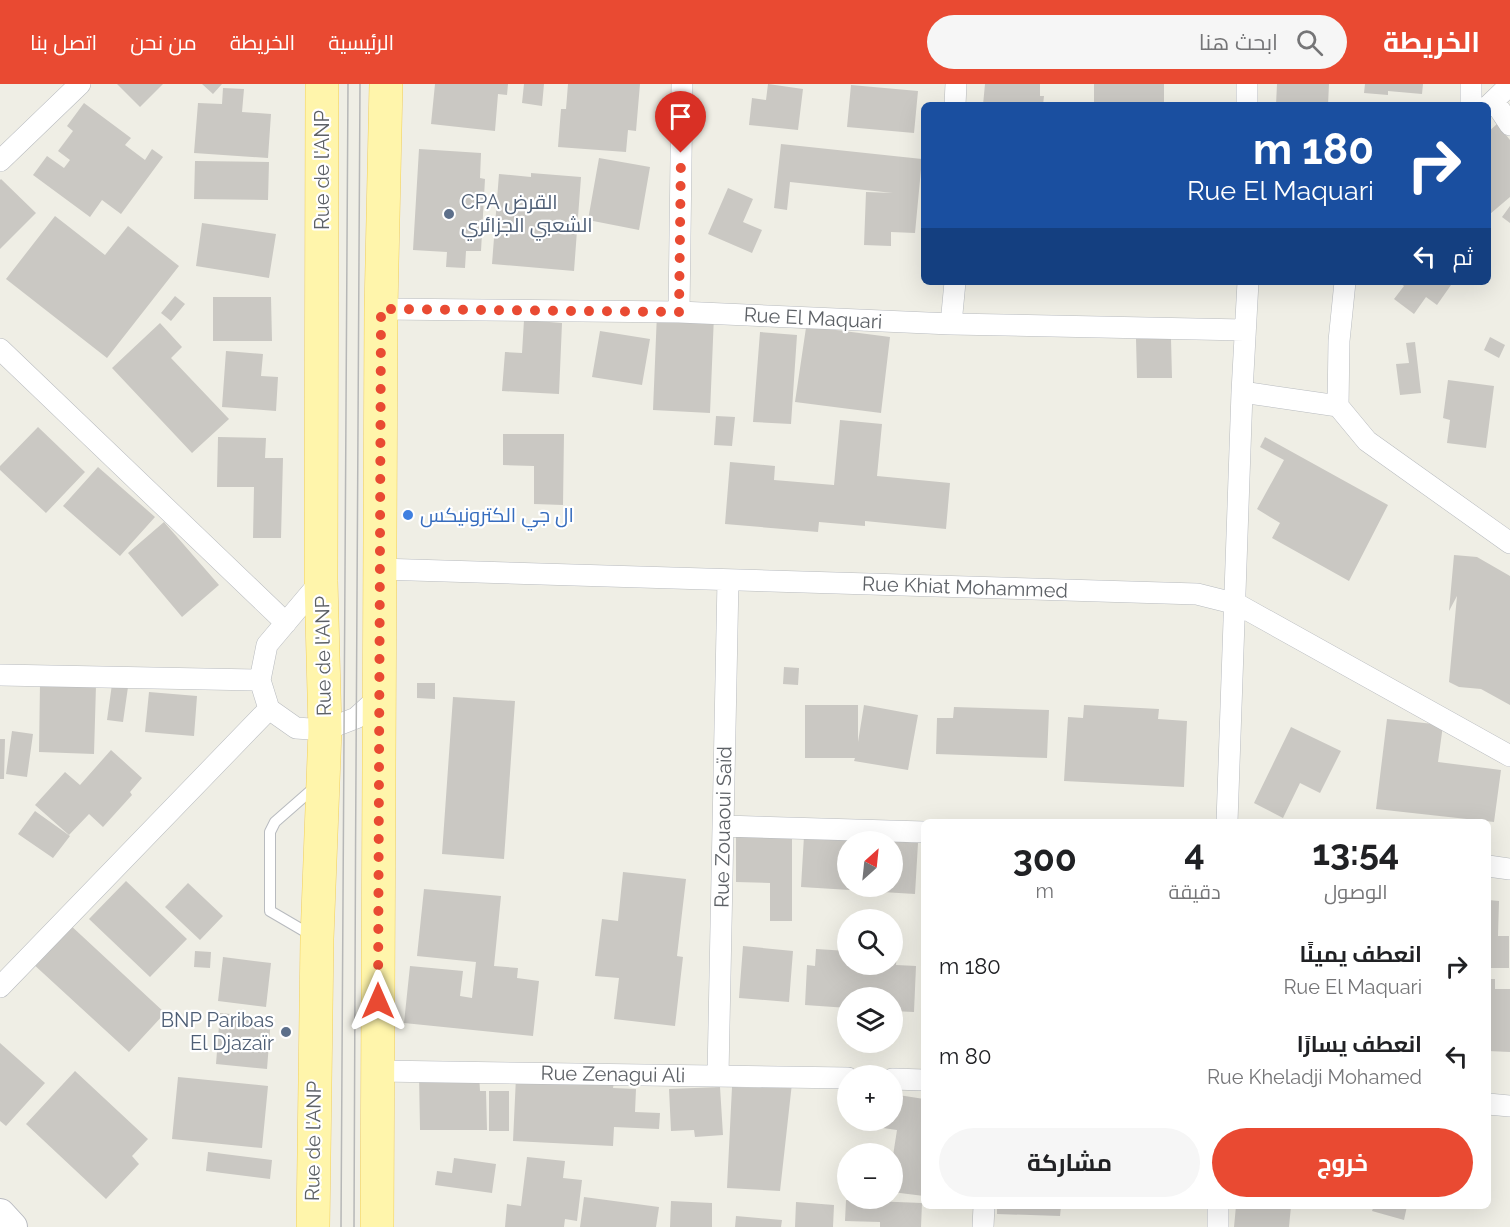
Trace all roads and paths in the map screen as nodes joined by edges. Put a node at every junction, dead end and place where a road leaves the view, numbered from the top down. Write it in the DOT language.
graph roads {
  1 [pos="80,84"];
  2 [pos="322,84"];
  3 [pos="386,84"];
  4 [pos="682,84"];
  5 [pos="956,84"];
  6 [pos="1247,84"];
  7 [pos="1471,84"];
  8 [pos="1510,85"];
  9 [pos="956,102"];
  10 [pos="1247,102"];
  11 [pos="1471,102"];
  12 [pos="1491,103"];
  13 [pos="1510,124"];
  14 [pos="0,161"];
  15 [pos="955,285"];
  16 [pos="1248,285"];
  17 [pos="1344,285"];
  18 [pos="381,309"];
  19 [pos="679,312"];
  20 [pos="951,324"];
  21 [pos="1244,330"];
  22 [pos="0,349"];
  23 [pos="1242,392"];
  24 [pos="1338,406"];
  25 [pos="1510,543"];
  26 [pos="379,569"];
  27 [pos="728,580"];
  28 [pos="321,581"];
  29 [pos="1237,604"];
  30 [pos="286,623"];
  31 [pos="0,675"];
  32 [pos="260,680"];
  33 [pos="378,698"];
  34 [pos="269,709"];
  35 [pos="325,730"];
  36 [pos="1510,756"];
  37 [pos="324,778"];
  38 [pos="1227,819"];
  39 [pos="723,826"];
  40 [pos="921,832"];
  41 [pos="1491,866"];
  42 [pos="1510,868"];
  43 [pos="317,939"];
  44 [pos="0,987"];
  45 [pos="378,1071"];
  46 [pos="718,1075"];
  47 [pos="837,1078"];
  48 [pos="903,1079"];
  49 [pos="921,1080"];
  50 [pos="1491,1104"];
  51 [pos="1510,1106"];
  52 [pos="984,1209"];
  53 [pos="1218,1209"];
  54 [pos="0,1214"];
  55 [pos="12,1227"];
  56 [pos="313,1227"];
  57 [pos="377,1227"];
  58 [pos="984,1227"];
  59 [pos="1218,1227"];
  1 -- 14 [label="street"];
  2 -- 28 [label="main road, Rue de l'ANP"];
  3 -- 18 [label="main road"];
  4 -- 19 [label="street"];
  5 -- 9 [label="street"];
  6 -- 10 [label="street"];
  7 -- 11 [label="street"];
  8 -- 12 [label="street"];
  12 -- 13 [label="street"];
  15 -- 20 [label="street"];
  16 -- 21 [label="street"];
  17 -- 24 [label="street"];
  18 -- 19 [label="street, Rue El Maquari"];
  18 -- 26 [label="main road"];
  19 -- 20 [label="street, Rue El Maquari"];
  20 -- 21 [label="street, Rue El Maquari"];
  21 -- 23 [label="street"];
  22 -- 30 [label="street"];
  23 -- 24 [label="street"];
  23 -- 29 [label="street"];
  24 -- 25 [label="street"];
  26 -- 27 [label="street, Rue Khiat Mohammed"];
  26 -- 33 [label="main road"];
  27 -- 29 [label="street, Rue Khiat Mohammed"];
  27 -- 39 [label="street, Rue Zouaoui Saïd"];
  28 -- 30 [label="street"];
  28 -- 35 [label="main road, Rue de l'ANP"];
  29 -- 36 [label="street, Rue Khiat Mohammed"];
  29 -- 38 [label="street"];
  30 -- 32 [label="street"];
  31 -- 32 [label="street"];
  32 -- 34 [label="street"];
  33 -- 35 [label="street"];
  33 -- 45 [label="main road"];
  34 -- 35 [label="street"];
  34 -- 44 [label="street"];
  35 -- 37 [label="main road, Rue de l'ANP"];
  37 -- 43 [label="main road, Rue de l'ANP"];
  37 -- 43 [label="lane"];
  39 -- 40 [label="street"];
  39 -- 46 [label="street, Rue Zouaoui Saïd"];
  41 -- 42 [label="street"];
  43 -- 56 [label="main road, Rue de l'ANP"];
  45 -- 46 [label="street, Rue Zenagui Ali"];
  45 -- 57 [label="main road"];
  46 -- 47 [label="street, Rue Zenagui Ali"];
  48 -- 49 [label="street"];
  50 -- 51 [label="street"];
  52 -- 58 [label="street"];
  53 -- 59 [label="street"];
  54 -- 55 [label="street"];
}
